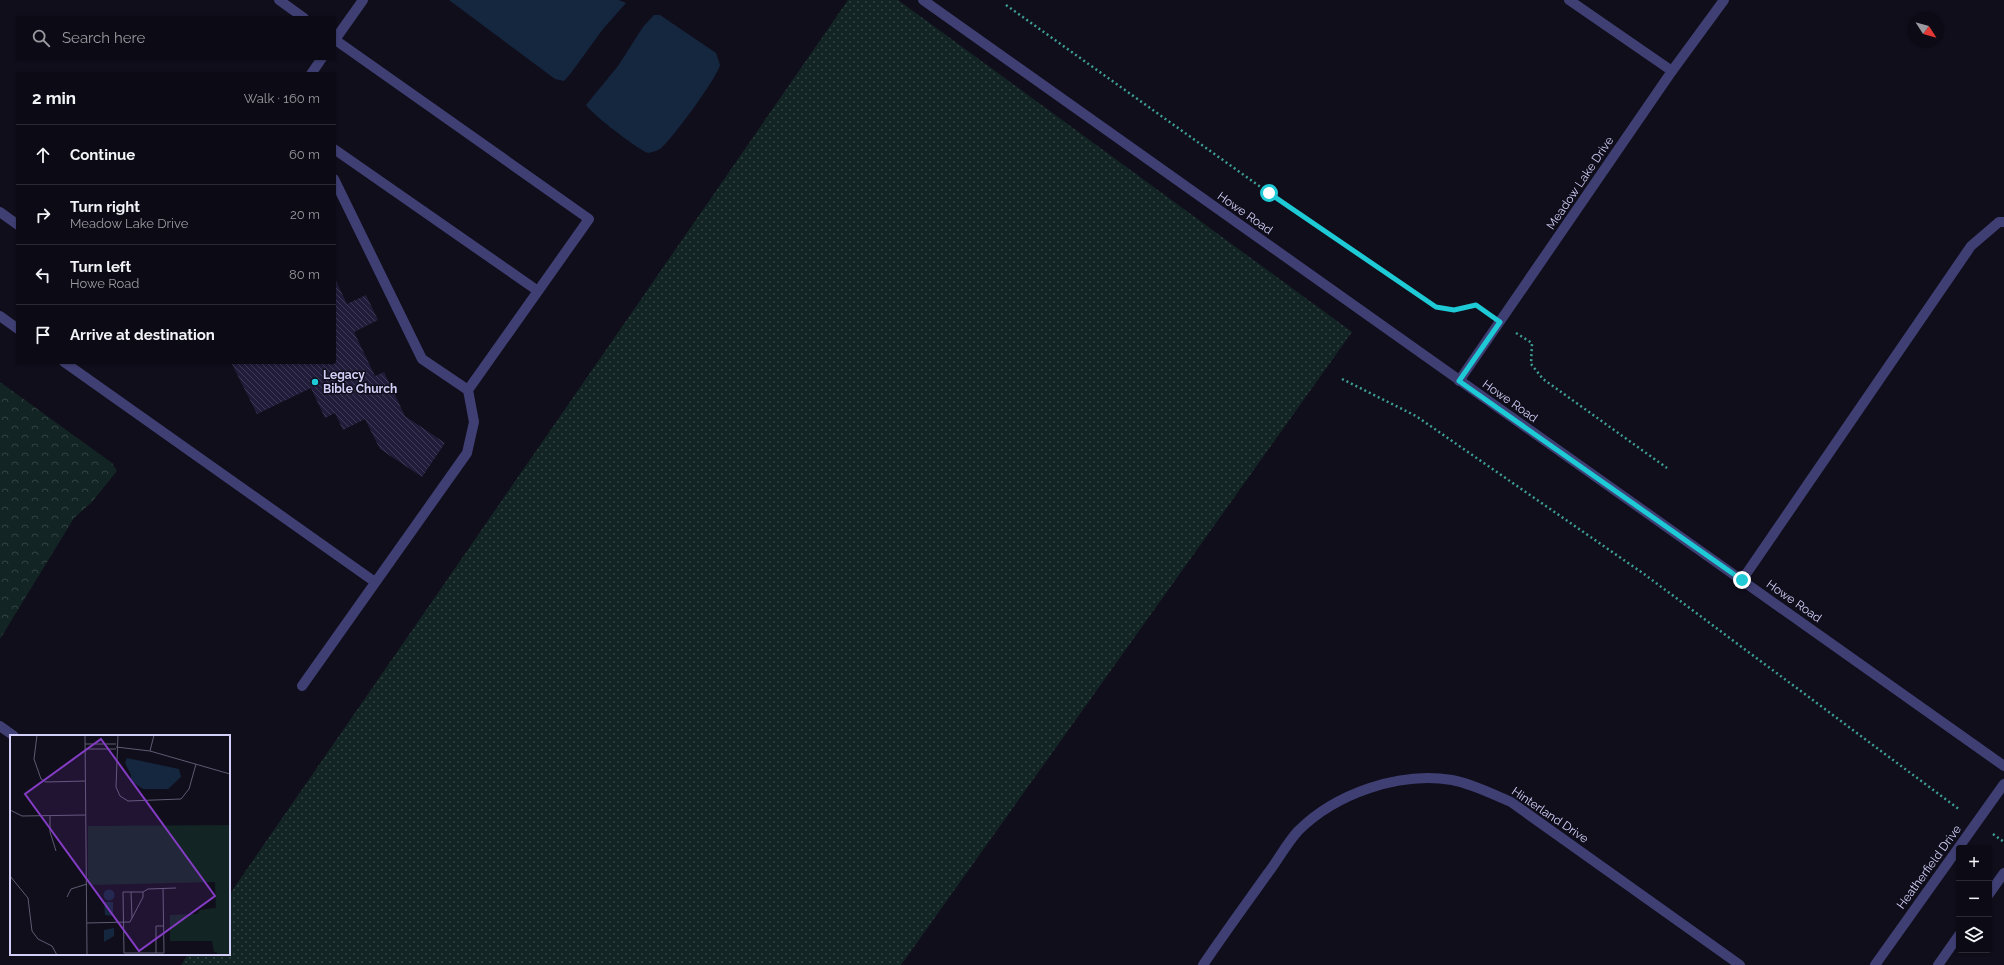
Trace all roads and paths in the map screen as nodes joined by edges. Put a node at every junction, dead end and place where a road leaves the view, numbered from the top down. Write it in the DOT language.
graph roads {
  1 [pos="279,0"];
  2 [pos="363,0"];
  3 [pos="923,0"];
  4 [pos="1569,0"];
  5 [pos="1724,0"];
  6 [pos="1006,5"];
  7 [pos="301,16"];
  8 [pos="336,37"];
  9 [pos="336,41"];
  10 [pos="321,60"];
  11 [pos="1672,71"];
  12 [pos="312,72"];
  13 [pos="336,150"];
  14 [pos="336,183"];
  15 [pos="0,212"];
  16 [pos="2004,222"];
  17 [pos="16,224"];
  18 [pos="538,291"];
  19 [pos="0,316"];
  20 [pos="1500,322"];
  21 [pos="16,328"];
  22 [pos="67,364"];
  23 [pos="1342,378"];
  24 [pos="1459,381"];
  25 [pos="468,390"];
  26 [pos="1667,468"];
  27 [pos="1742,580"];
  28 [pos="375,582"];
  29 [pos="302,686"];
  30 [pos="0,726"];
  31 [pos="13,735"];
  32 [pos="2004,766"];
  33 [pos="2004,784"];
  34 [pos="1977,822"];
  35 [pos="2004,842"];
  36 [pos="2004,873"];
  37 [pos="1992,890"];
  38 [pos="1956,939"];
  39 [pos="1203,965"];
  40 [pos="1740,965"];
  41 [pos="1875,965"];
  42 [pos="1938,965"];
  1 -- 7 [label="street"];
  2 -- 8 [label="street"];
  3 -- 24 [label="street, Howe Road"];
  4 -- 11 [label="street"];
  5 -- 11 [label="street, Meadow Lake Drive"];
  6 -- 20 [label="path"];
  9 -- 18 [label="street"];
  10 -- 12 [label="street"];
  11 -- 20 [label="street, Meadow Lake Drive"];
  13 -- 18 [label="street"];
  14 -- 25 [label="street"];
  15 -- 17 [label="street"];
  16 -- 27 [label="street"];
  18 -- 25 [label="street"];
  19 -- 21 [label="street"];
  20 -- 24 [label="street, Meadow Lake Drive"];
  20 -- 26 [label="path"];
  22 -- 28 [label="street"];
  23 -- 34 [label="path"];
  24 -- 27 [label="street, Howe Road"];
  25 -- 28 [label="street"];
  27 -- 32 [label="street, Howe Road"];
  28 -- 29 [label="street"];
  30 -- 31 [label="street"];
  33 -- 34 [label="street, Heatherfield Drive"];
  34 -- 35 [label="path"];
  34 -- 41 [label="street, Heatherfield Drive"];
  36 -- 37 [label="street"];
  38 -- 42 [label="street"];
  39 -- 40 [label="street, Hinterland Drive"];
}
